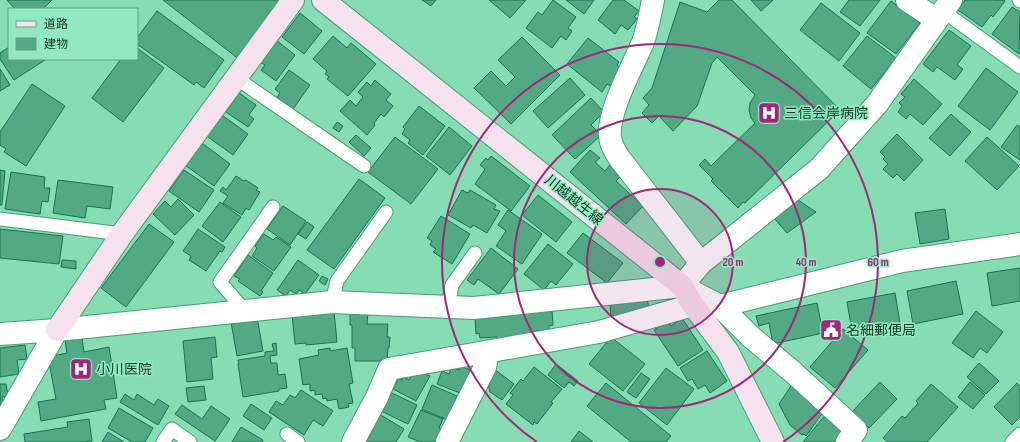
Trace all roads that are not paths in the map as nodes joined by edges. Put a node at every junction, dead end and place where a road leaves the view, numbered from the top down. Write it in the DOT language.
graph roads {
  1 [pos="293,0"];
  2 [pos="323,0"];
  3 [pos="653,0"];
  4 [pos="908,0"];
  5 [pos="944,10"];
  6 [pos="1020,67"];
  7 [pos="236,78"];
  8 [pos="364,166"];
  9 [pos="273,207"];
  10 [pos="386,212"];
  11 [pos="0,219"];
  12 [pos="122,234"];
  13 [pos="1020,244"];
  14 [pos="475,253"];
  15 [pos="701,263"];
  16 [pos="682,286"];
  17 [pos="332,302"];
  18 [pos="693,305"];
  19 [pos="720,306"];
  20 [pos="448,307"];
  21 [pos="245,311"];
  22 [pos="57,330"];
  23 [pos="0,334"];
  24 [pos="488,352"];
  25 [pos="0,429"];
  26 [pos="1020,434"];
  27 [pos="858,438"];
  28 [pos="163,442"];
  29 [pos="190,442"];
  30 [pos="353,442"];
  31 [pos="447,442"];
  32 [pos="773,442"];
  33 [pos="1012,442"];
  1 -- 7 [label="main road"];
  2 -- 16 [label="main road, 川越越生線"];
  3 -- 15 [label="street"];
  4 -- 5 [label="street"];
  5 -- 6 [label="lane"];
  5 -- 15 [label="street"];
  7 -- 8 [label="lane"];
  7 -- 12 [label="main road"];
  9 -- 21 [label="lane"];
  10 -- 17 [label="lane"];
  11 -- 12 [label="lane"];
  12 -- 22 [label="main road"];
  13 -- 19 [label="street"];
  14 -- 20 [label="lane"];
  15 -- 16 [label="street"];
  16 -- 18 [label="main road, 川越越生線"];
  16 -- 19 [label="street"];
  16 -- 20 [label="street"];
  17 -- 20 [label="street"];
  17 -- 21 [label="street"];
  18 -- 24 [label="street"];
  18 -- 32 [label="main road, 川越越生線"];
  19 -- 27 [label="street"];
  21 -- 22 [label="street"];
  22 -- 23 [label="street"];
  22 -- 25 [label="street"];
  24 -- 30 [label="street"];
  24 -- 31 [label="street"];
  26 -- 33 [label="lane"];
  28 -- 29 [label="lane"];
}
